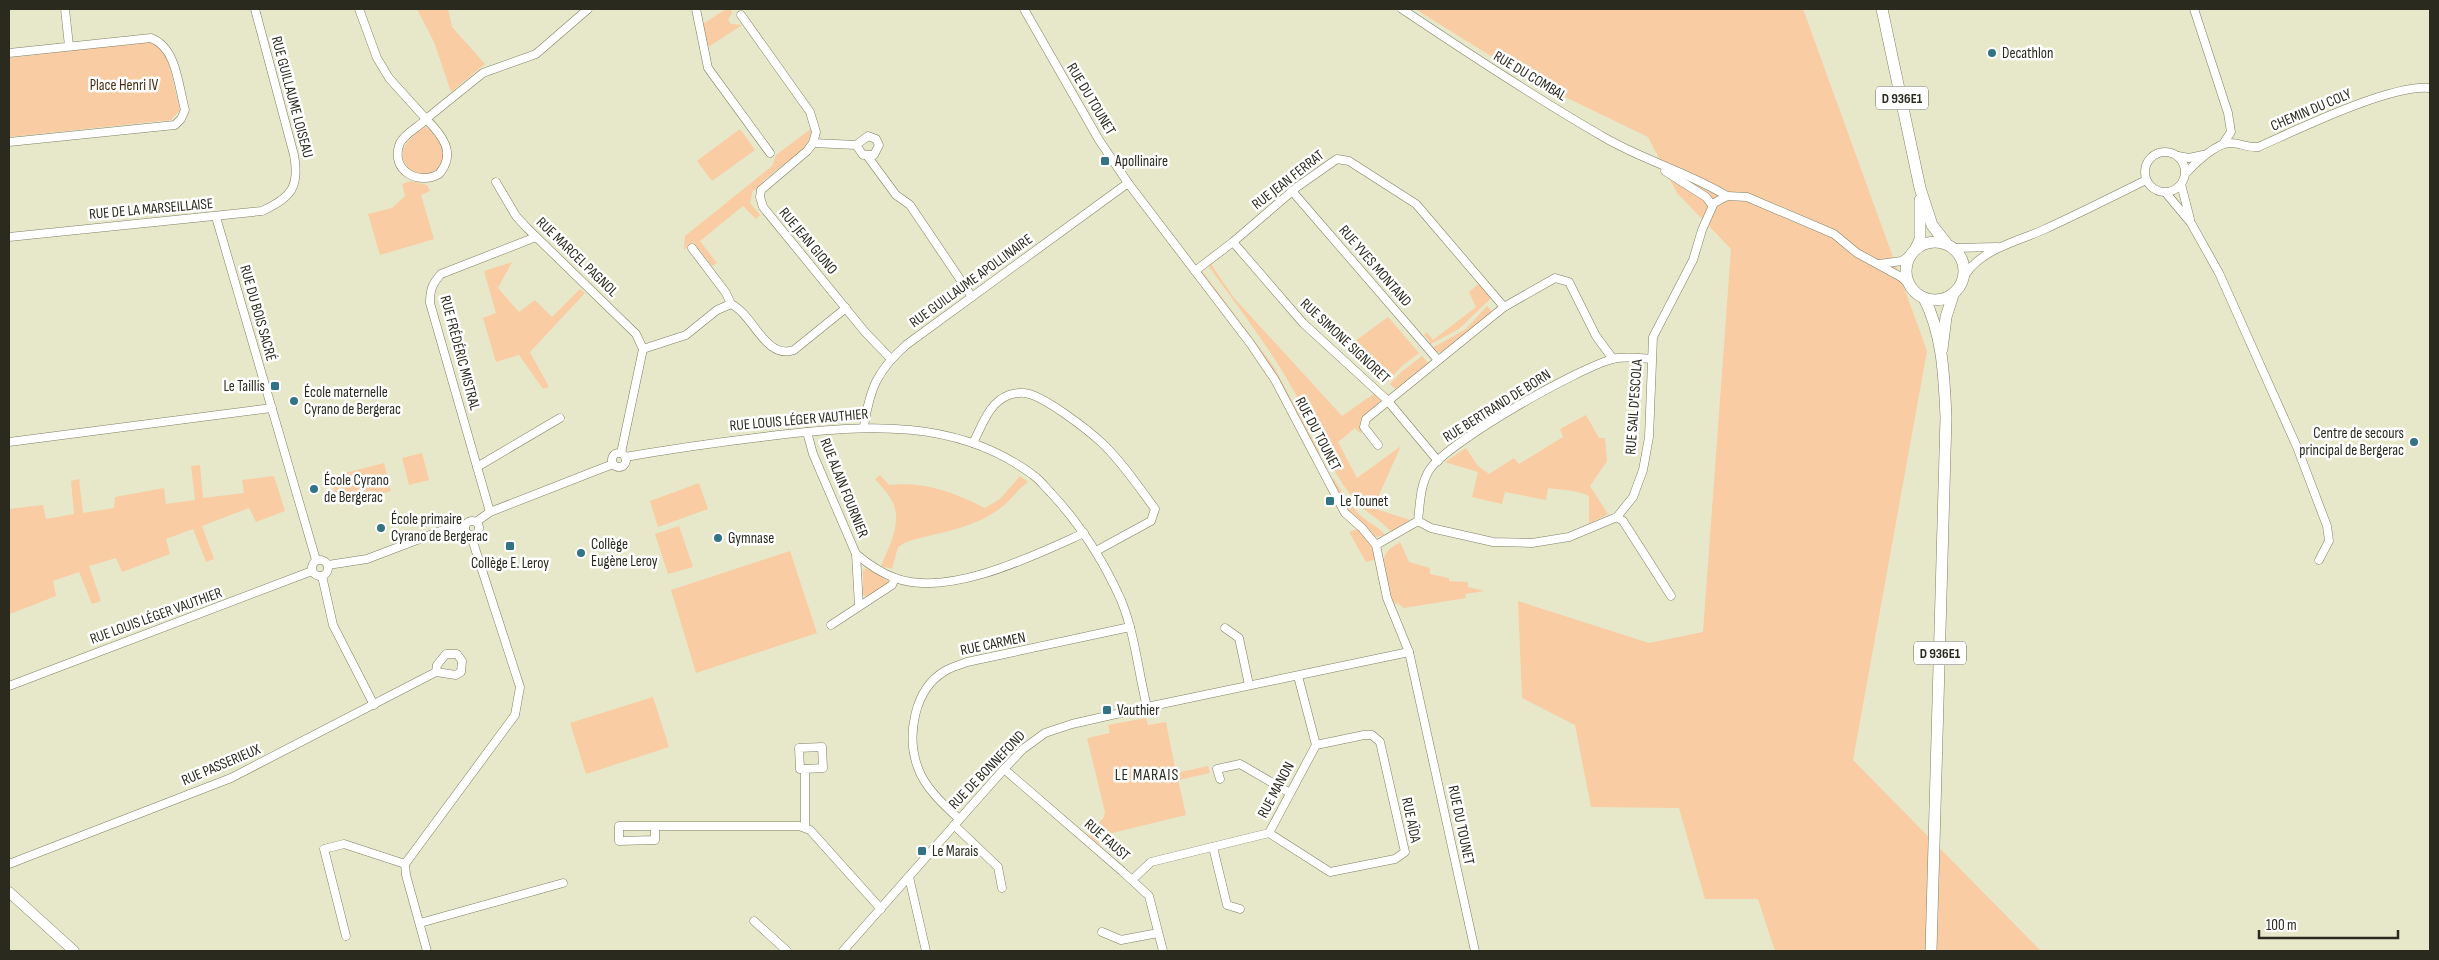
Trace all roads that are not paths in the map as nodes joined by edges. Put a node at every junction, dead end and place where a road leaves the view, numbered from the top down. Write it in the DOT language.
graph roads {
  1 [pos="65,9"];
  2 [pos="255,9"];
  3 [pos="359,9"];
  4 [pos="588,9"];
  5 [pos="696,9"];
  6 [pos="1024,9"];
  7 [pos="1402,9"];
  8 [pos="1882,9"];
  9 [pos="2194,9"];
  10 [pos="742,15"];
  11 [pos="69,46"];
  12 [pos="9,53"];
  13 [pos="2430,88"];
  14 [pos="426,119"];
  15 [pos="9,142"];
  16 [pos="813,143"];
  17 [pos="2223,144"];
  18 [pos="856,146"];
  19 [pos="770,153"];
  20 [pos="2205,155"];
  21 [pos="2178,156"];
  22 [pos="868,157"];
  23 [pos="1649,160"];
  24 [pos="2185,174"];
  25 [pos="2146,180"];
  26 [pos="496,182"];
  27 [pos="1128,183"];
  28 [pos="2181,184"];
  29 [pos="1920,188"];
  30 [pos="1292,191"];
  31 [pos="291,192"];
  32 [pos="2166,193"];
  33 [pos="1727,196"];
  34 [pos="1712,205"];
  35 [pos="216,217"];
  36 [pos="2191,223"];
  37 [pos="9,237"];
  38 [pos="536,237"];
  39 [pos="1233,242"];
  40 [pos="1950,245"];
  41 [pos="1998,247"];
  42 [pos="692,248"];
  43 [pos="1914,251"];
  44 [pos="1879,264"];
  45 [pos="1195,271"];
  46 [pos="1965,275"];
  47 [pos="1909,284"];
  48 [pos="1953,295"];
  49 [pos="972,297"];
  50 [pos="1924,298"];
  51 [pos="731,304"];
  52 [pos="1504,307"];
  53 [pos="846,308"];
  54 [pos="643,349"];
  55 [pos="1941,355"];
  56 [pos="891,359"];
  57 [pos="1613,359"];
  58 [pos="1651,359"];
  59 [pos="1438,360"];
  60 [pos="1388,400"];
  61 [pos="272,408"];
  62 [pos="560,418"];
  63 [pos="864,426"];
  64 [pos="807,432"];
  65 [pos="9,442"];
  66 [pos="973,443"];
  67 [pos="1378,445"];
  68 [pos="623,455"];
  69 [pos="1438,461"];
  70 [pos="477,467"];
  71 [pos="490,512"];
  72 [pos="1616,517"];
  73 [pos="1418,521"];
  74 [pos="476,522"];
  75 [pos="465,529"];
  76 [pos="1084,533"];
  77 [pos="471,536"];
  78 [pos="1376,545"];
  79 [pos="1096,551"];
  80 [pos="856,554"];
  81 [pos="316,560"];
  82 [pos="2319,560"];
  83 [pos="328,564"];
  84 [pos="312,571"];
  85 [pos="322,576"];
  86 [pos="895,578"];
  87 [pos="1671,596"];
  88 [pos="859,606"];
  89 [pos="831,626"];
  90 [pos="1130,628"];
  91 [pos="1225,628"];
  92 [pos="1410,652"];
  93 [pos="436,672"];
  94 [pos="1298,676"];
  95 [pos="1249,685"];
  96 [pos="9,686"];
  97 [pos="374,704"];
  98 [pos="1146,706"];
  99 [pos="1316,745"];
  100 [pos="804,769"];
  101 [pos="1004,769"];
  102 [pos="1220,779"];
  103 [pos="1290,792"];
  104 [pos="956,822"];
  105 [pos="655,826"];
  106 [pos="805,827"];
  107 [pos="1269,833"];
  108 [pos="1213,847"];
  109 [pos="9,864"];
  110 [pos="405,864"];
  111 [pos="909,877"];
  112 [pos="1132,880"];
  113 [pos="562,883"];
  114 [pos="1002,888"];
  115 [pos="9,892"];
  116 [pos="881,909"];
  117 [pos="1240,909"];
  118 [pos="754,921"];
  119 [pos="420,923"];
  120 [pos="1102,932"];
  121 [pos="1158,933"];
  122 [pos="346,936"];
  123 [pos="74,951"];
  124 [pos="427,951"];
  125 [pos="787,951"];
  126 [pos="843,951"];
  127 [pos="926,951"];
  128 [pos="1162,951"];
  129 [pos="1475,951"];
  130 [pos="1931,951"];
  1 -- 11 [label="street"];
  2 -- 31 [label="street, RUE GUILLAUME LOISEAU"];
  3 -- 14 [label="street"];
  4 -- 14 [label="street"];
  5 -- 19 [label="street"];
  6 -- 27 [label="street, RUE DU TOUNET"];
  7 -- 23 [label="street, RUE DU COMBAL"];
  8 -- 29 [label="main road, D 936E1"];
  9 -- 17 [label="street"];
  10 -- 16 [label="street"];
  11 -- 12 [label="street"];
  11 -- 15 [label="street"];
  13 -- 17 [label="street, CHEMIN DU COLY"];
  14 -- 14 [label="street"];
  16 -- 18 [label="street"];
  16 -- 53 [label="street, RUE JEAN GIONO"];
  17 -- 20 [label="street"];
  18 -- 22 [label="street"];
  18 -- 22 [label="street"];
  20 -- 21 [label="street"];
  20 -- 24 [label="street"];
  21 -- 24 [label="street"];
  21 -- 25 [label="street"];
  22 -- 49 [label="street"];
  23 -- 33 [label="street, RUE DU COMBAL"];
  23 -- 34 [label="street, RUE DU COMBAL"];
  24 -- 28 [label="street"];
  25 -- 32 [label="street"];
  25 -- 41 [label="street"];
  26 -- 38 [label="street, RUE MARCEL PAGNOL"];
  27 -- 45 [label="street, RUE DU TOUNET"];
  27 -- 49 [label="street, RUE GUILLAUME APOLLINAIRE"];
  28 -- 32 [label="street"];
  28 -- 36 [label="street"];
  29 -- 40 [label="main road, D 936E1"];
  29 -- 43 [label="main road, D 936E1"];
  30 -- 39 [label="street, RUE JEAN FERRAT"];
  30 -- 52 [label="street, RUE JEAN FERRAT"];
  30 -- 59 [label="street, RUE YVES MONTAND"];
  31 -- 35 [label="street, RUE DE LA MARSEILLAISE"];
  32 -- 36 [label="street"];
  33 -- 34 [label="street"];
  33 -- 44 [label="street, RUE DU COMBAL"];
  34 -- 58 [label="street, RUE SAIL D'ESCOLA"];
  35 -- 37 [label="street, RUE DE LA MARSEILLAISE"];
  35 -- 61 [label="street, RUE DU BOIS SACRÉ"];
  36 -- 82 [label="street"];
  38 -- 54 [label="street, RUE MARCEL PAGNOL"];
  38 -- 70 [label="street, RUE FRÉDÉRIC MISTRAL"];
  39 -- 45 [label="street, RUE JEAN FERRAT"];
  39 -- 60 [label="street, RUE SIMONE SIGNORET"];
  40 -- 41 [label="street"];
  40 -- 43 [label="main road"];
  40 -- 46 [label="main road"];
  41 -- 46 [label="street"];
  42 -- 51 [label="street"];
  43 -- 44 [label="street"];
  43 -- 47 [label="main road"];
  44 -- 47 [label="street, RUE DU COMBAL"];
  45 -- 78 [label="street, RUE DU TOUNET"];
  46 -- 48 [label="main road"];
  47 -- 50 [label="main road"];
  48 -- 50 [label="main road"];
  48 -- 55 [label="main road, D 936E1"];
  49 -- 56 [label="street, RUE GUILLAUME APOLLINAIRE"];
  50 -- 55 [label="main road, D 936E1"];
  51 -- 53 [label="street"];
  51 -- 54 [label="street"];
  52 -- 57 [label="street"];
  52 -- 59 [label="street"];
  53 -- 56 [label="street, RUE JEAN GIONO"];
  54 -- 68 [label="street"];
  55 -- 130 [label="main road, D 936E1"];
  56 -- 63 [label="street, RUE GUILLAUME APOLLINAIRE"];
  57 -- 58 [label="street, RUE BERTRAND DE BORN"];
  57 -- 69 [label="street, RUE BERTRAND DE BORN"];
  58 -- 72 [label="street, RUE SAIL D'ESCOLA"];
  59 -- 60 [label="street"];
  60 -- 67 [label="street"];
  60 -- 69 [label="street, RUE SIMONE SIGNORET"];
  61 -- 65 [label="street"];
  61 -- 81 [label="street, RUE DU BOIS SACRÉ"];
  62 -- 70 [label="street"];
  63 -- 64 [label="street, RUE LOUIS LÉGER VAUTHIER"];
  63 -- 66 [label="street, RUE LOUIS LÉGER VAUTHIER"];
  64 -- 68 [label="street, RUE LOUIS LÉGER VAUTHIER"];
  64 -- 80 [label="street, RUE ALAIN FOURNIER"];
  66 -- 76 [label="street, RUE LOUIS LÉGER VAUTHIER"];
  66 -- 79 [label="street"];
  68 -- 71 [label="street, RUE LOUIS LÉGER VAUTHIER"];
  69 -- 73 [label="street, RUE BERTRAND DE BORN"];
  70 -- 71 [label="street, RUE FRÉDÉRIC MISTRAL"];
  71 -- 74 [label="street, RUE LOUIS LÉGER VAUTHIER"];
  72 -- 73 [label="street, RUE SAIL D'ESCOLA"];
  72 -- 87 [label="street"];
  73 -- 78 [label="street"];
  74 -- 75 [label="street"];
  74 -- 77 [label="street"];
  75 -- 77 [label="street"];
  75 -- 83 [label="street"];
  76 -- 79 [label="street, RUE LOUIS LÉGER VAUTHIER"];
  76 -- 86 [label="street, RUE ALAIN FOURNIER"];
  77 -- 110 [label="street"];
  78 -- 92 [label="street, RUE DU TOUNET"];
  79 -- 90 [label="street, RUE LOUIS LÉGER VAUTHIER"];
  80 -- 86 [label="street, RUE ALAIN FOURNIER"];
  80 -- 88 [label="street, RUE ALAIN FOURNIER"];
  81 -- 83 [label="street"];
  81 -- 84 [label="street"];
  83 -- 85 [label="street"];
  84 -- 85 [label="street"];
  84 -- 96 [label="street, RUE LOUIS LÉGER VAUTHIER"];
  85 -- 97 [label="street"];
  86 -- 88 [label="street"];
  88 -- 89 [label="street"];
  90 -- 98 [label="street, RUE LOUIS LÉGER VAUTHIER"];
  90 -- 104 [label="street, RUE CARMEN"];
  91 -- 95 [label="street"];
  92 -- 94 [label="street, RUE DE BONNEFOND"];
  92 -- 129 [label="street, RUE DU TOUNET"];
  93 -- 97 [label="street, RUE PASSERIEUX"];
  94 -- 95 [label="street, RUE DE BONNEFOND"];
  94 -- 99 [label="street"];
  95 -- 98 [label="street, RUE DE BONNEFOND"];
  97 -- 109 [label="street, RUE PASSERIEUX"];
  98 -- 101 [label="street, RUE DE BONNEFOND"];
  99 -- 103 [label="street, RUE MANON"];
  99 -- 107 [label="street, RUE AÏDA"];
  100 -- 106 [label="street"];
  101 -- 104 [label="street, RUE DE BONNEFOND"];
  101 -- 112 [label="street, RUE FAUST"];
  102 -- 103 [label="street"];
  103 -- 107 [label="street, RUE MANON"];
  104 -- 111 [label="street, RUE DE BONNEFOND"];
  104 -- 114 [label="street, RUE CARMEN"];
  105 -- 105 [label="street"];
  105 -- 106 [label="street"];
  106 -- 116 [label="street"];
  107 -- 108 [label="street, RUE MANON"];
  108 -- 112 [label="street, RUE MANON"];
  108 -- 117 [label="street"];
  110 -- 119 [label="street"];
  110 -- 122 [label="street"];
  111 -- 116 [label="street, RUE DE BONNEFOND"];
  111 -- 127 [label="street"];
  112 -- 121 [label="street, RUE FAUST"];
  113 -- 119 [label="street"];
  115 -- 123 [label="main road"];
  116 -- 126 [label="street, RUE DE BONNEFOND"];
  118 -- 125 [label="street"];
  119 -- 124 [label="street"];
  120 -- 121 [label="street"];
  121 -- 128 [label="street, RUE FAUST"];
}
